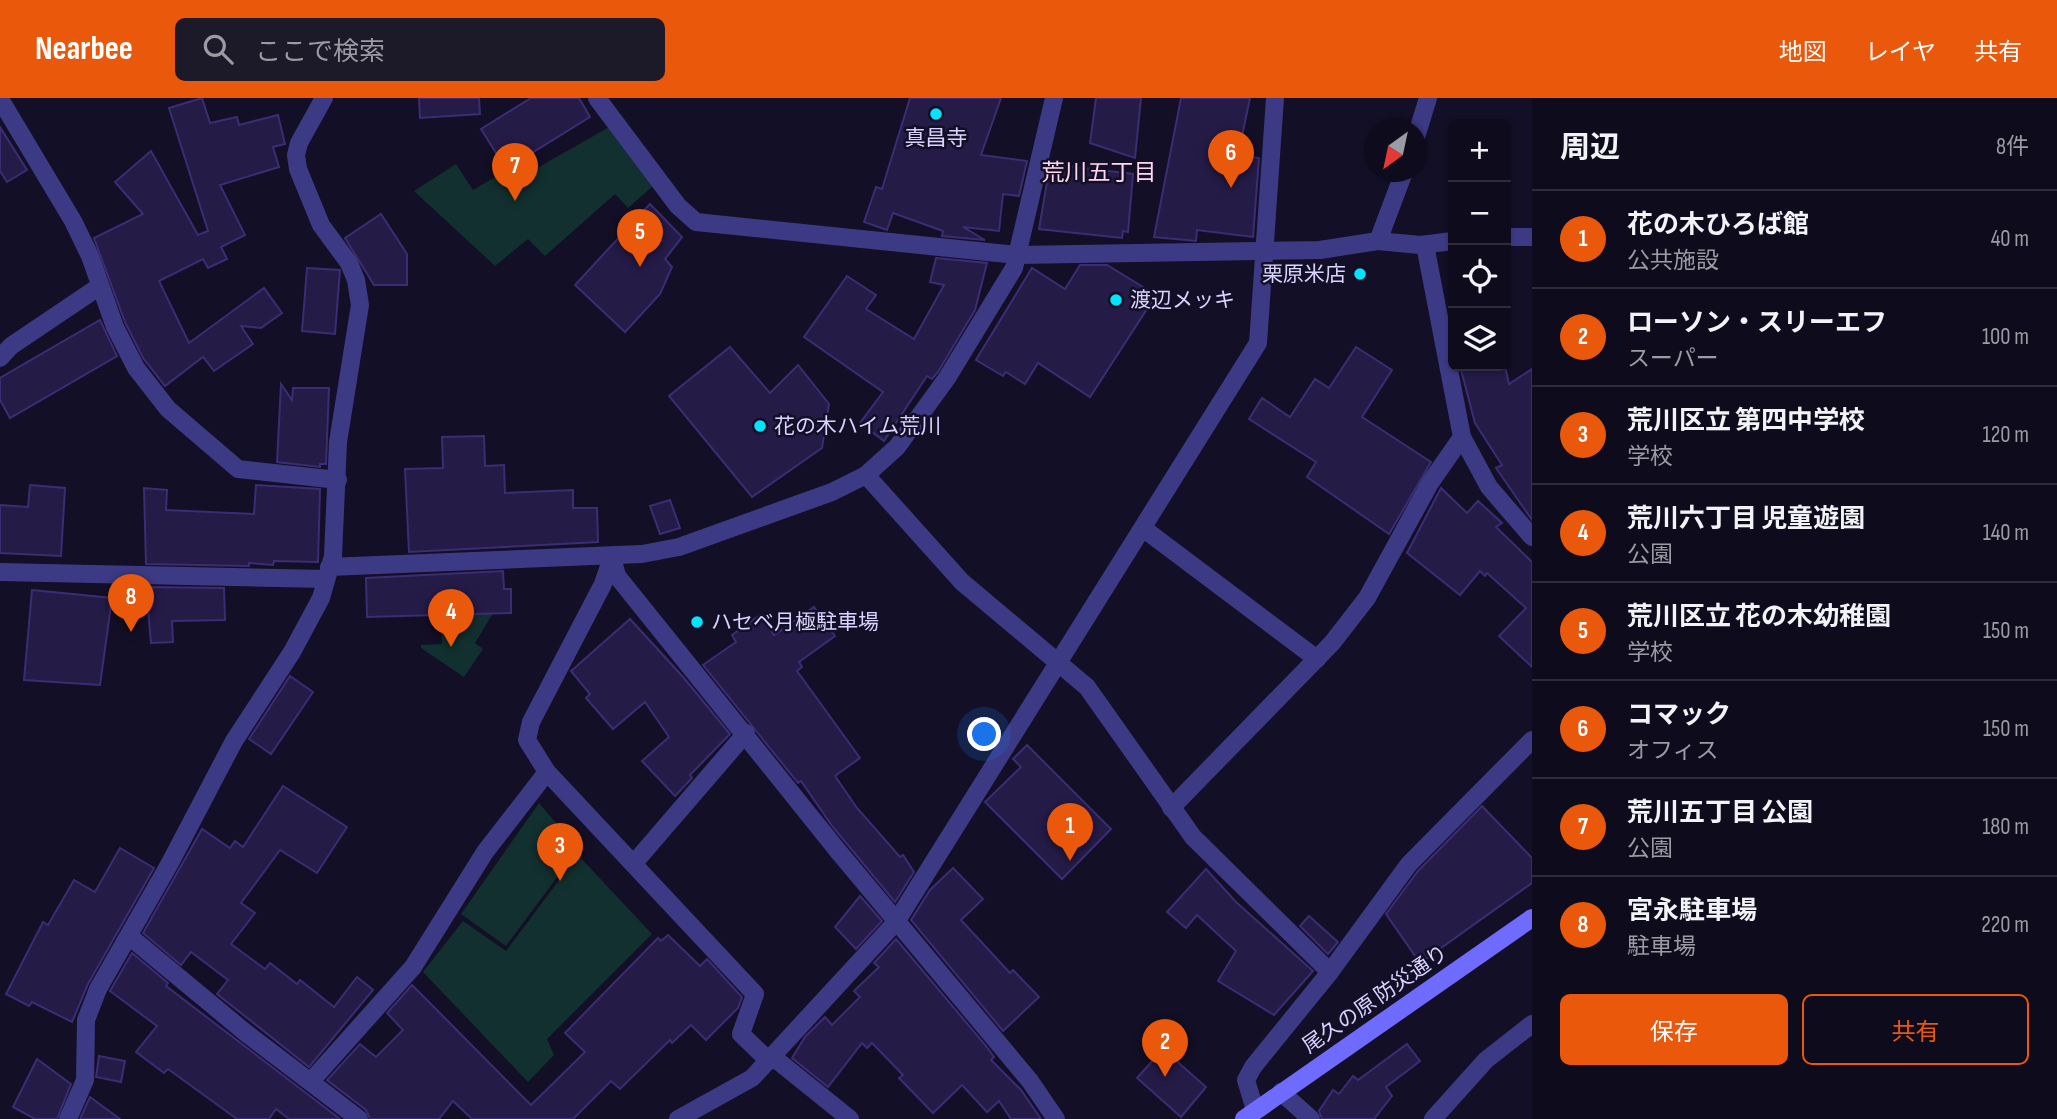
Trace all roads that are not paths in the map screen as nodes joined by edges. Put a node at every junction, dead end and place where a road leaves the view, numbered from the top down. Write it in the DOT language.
graph roads {
  1 [pos="324,98"];
  2 [pos="597,98"];
  3 [pos="1054,98"];
  4 [pos="1275,98"];
  5 [pos="1429,98"];
  6 [pos="0,99"];
  7 [pos="1422,119"];
  8 [pos="1400,182"];
  9 [pos="1511,237"];
  10 [pos="1532,237"];
  11 [pos="1378,241"];
  12 [pos="1448,242"];
  13 [pos="1425,245"];
  14 [pos="1262,251"];
  15 [pos="1017,255"];
  16 [pos="100,286"];
  17 [pos="0,358"];
  18 [pos="1462,437"];
  19 [pos="866,475"];
  20 [pos="338,480"];
  21 [pos="1144,528"];
  22 [pos="1532,537"];
  23 [pos="612,557"];
  24 [pos="0,572"];
  25 [pos="328,573"];
  26 [pos="1317,659"];
  27 [pos="1058,664"];
  28 [pos="746,733"];
  29 [pos="1532,740"];
  30 [pos="547,772"];
  31 [pos="1171,808"];
  32 [pos="635,862"];
  33 [pos="1532,918"];
  34 [pos="896,922"];
  35 [pos="129,936"];
  36 [pos="1330,972"];
  37 [pos="1532,1024"];
  38 [pos="771,1059"];
  39 [pos="312,1080"];
  40 [pos="1281,1092"];
  41 [pos="1250,1114"];
  42 [pos="68,1119"];
  43 [pos="359,1119"];
  44 [pos="678,1119"];
  45 [pos="850,1119"];
  46 [pos="1056,1119"];
  47 [pos="1311,1119"];
  48 [pos="1433,1119"];
  1 -- 20 [label="street"];
  2 -- 15 [label="street"];
  3 -- 15 [label="street"];
  4 -- 14 [label="street"];
  5 -- 7 [label="street"];
  6 -- 16 [label="street"];
  8 -- 11 [label="street"];
  9 -- 10 [label="street"];
  11 -- 13 [label="street"];
  11 -- 14 [label="street"];
  12 -- 13 [label="street"];
  13 -- 18 [label="street"];
  14 -- 15 [label="street"];
  14 -- 21 [label="street"];
  15 -- 19 [label="street"];
  16 -- 17 [label="street"];
  16 -- 20 [label="street"];
  18 -- 22 [label="street"];
  18 -- 26 [label="street"];
  19 -- 23 [label="street"];
  19 -- 27 [label="street"];
  20 -- 25 [label="street"];
  21 -- 26 [label="street"];
  21 -- 27 [label="street"];
  23 -- 25 [label="street"];
  23 -- 28 [label="street"];
  23 -- 30 [label="street"];
  24 -- 25 [label="street"];
  25 -- 35 [label="street"];
  26 -- 31 [label="street"];
  27 -- 31 [label="street"];
  27 -- 34 [label="street"];
  28 -- 32 [label="street"];
  28 -- 34 [label="street"];
  29 -- 36 [label="street"];
  30 -- 32 [label="street"];
  30 -- 39 [label="street"];
  31 -- 36 [label="street"];
  32 -- 38 [label="street"];
  33 -- 40 [label="street, 尾久の原 防災通り"];
  34 -- 38 [label="street"];
  34 -- 46 [label="street"];
  35 -- 39 [label="street"];
  35 -- 42 [label="street"];
  36 -- 41 [label="street"];
  37 -- 48 [label="street"];
  38 -- 44 [label="street"];
  38 -- 45 [label="street"];
  39 -- 43 [label="street"];
  40 -- 41 [label="street, 尾久の原 防災通り"];
  40 -- 47 [label="street"];
}
